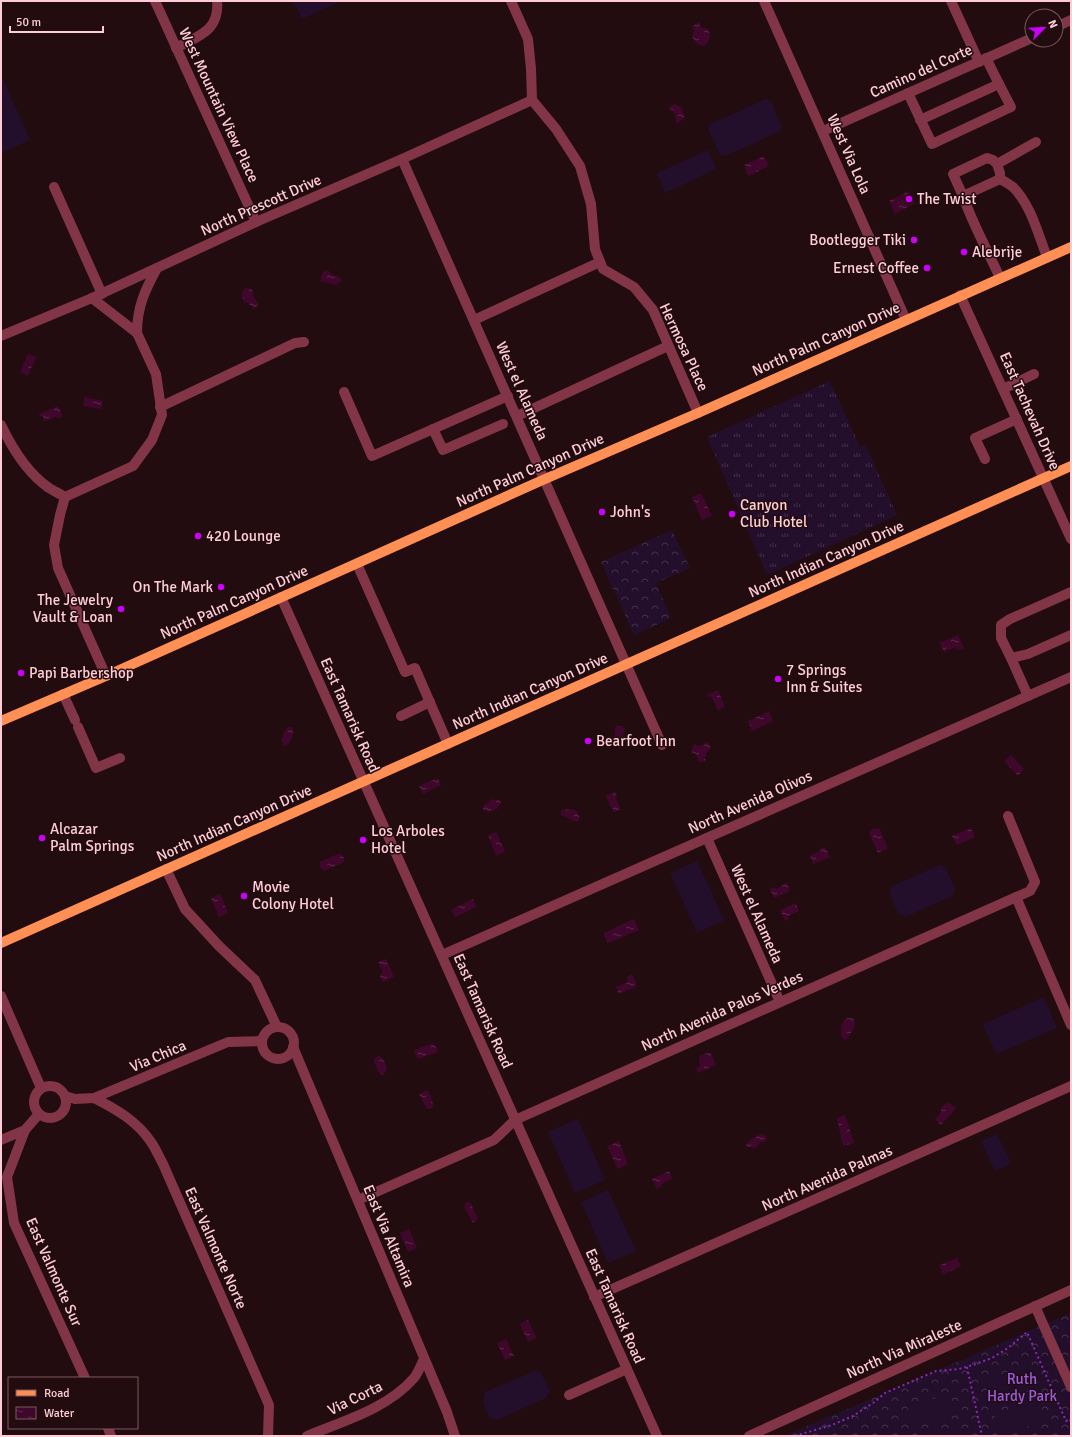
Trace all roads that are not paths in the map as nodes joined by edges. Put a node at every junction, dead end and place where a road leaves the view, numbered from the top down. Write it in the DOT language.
graph roads {
  1 [pos="155,1"];
  2 [pos="217,1"];
  3 [pos="511,1"];
  4 [pos="764,1"];
  5 [pos="951,1"];
  6 [pos="1024,42"];
  7 [pos="176,48"];
  8 [pos="983,60"];
  9 [pos="999,84"];
  10 [pos="908,94"];
  11 [pos="532,100"];
  12 [pos="920,120"];
  13 [pos="823,131"];
  14 [pos="1036,142"];
  15 [pos="402,159"];
  16 [pos="997,164"];
  17 [pos="1000,179"];
  18 [pos="54,186"];
  19 [pos="963,196"];
  20 [pos="256,222"];
  21 [pos="1071,247"];
  22 [pos="1047,257"];
  23 [pos="600,262"];
  24 [pos="157,268"];
  25 [pos="1000,278"];
  26 [pos="102,294"];
  27 [pos="960,295"];
  28 [pos="92,298"];
  29 [pos="474,320"];
  30 [pos="906,320"];
  31 [pos="137,333"];
  32 [pos="1,336"];
  33 [pos="304,342"];
  34 [pos="668,346"];
  35 [pos="1034,374"];
  36 [pos="1003,389"];
  37 [pos="344,392"];
  38 [pos="508,396"];
  39 [pos="160,407"];
  40 [pos="698,413"];
  41 [pos="517,416"];
  42 [pos="1017,419"];
  43 [pos="503,424"];
  44 [pos="1,425"];
  45 [pos="433,429"];
  46 [pos="985,459"];
  47 [pos="1071,466"];
  48 [pos="1044,478"];
  49 [pos="545,479"];
  50 [pos="65,497"];
  51 [pos="1071,539"];
  52 [pos="357,564"];
  53 [pos="1071,592"];
  54 [pos="281,598"];
  55 [pos="1071,635"];
  56 [pos="1011,658"];
  57 [pos="626,664"];
  58 [pos="106,676"];
  59 [pos="1071,677"];
  60 [pos="63,694"];
  61 [pos="1028,696"];
  62 [pos="430,702"];
  63 [pos="401,716"];
  64 [pos="1,721"];
  65 [pos="448,744"];
  66 [pos="662,745"];
  67 [pos="120,758"];
  68 [pos="364,782"];
  69 [pos="1008,816"];
  70 [pos="707,838"];
  71 [pos="166,869"];
  72 [pos="1016,897"];
  73 [pos="1,943"];
  74 [pos="442,955"];
  75 [pos="1,996"];
  76 [pos="780,1002"];
  77 [pos="1071,1025"];
  78 [pos="277,1027"];
  79 [pos="262,1041"];
  80 [pos="293,1047"];
  81 [pos="1071,1086"];
  82 [pos="41,1088"];
  83 [pos="65,1096"];
  84 [pos="94,1098"];
  85 [pos="39,1114"];
  86 [pos="515,1120"];
  87 [pos="25,1130"];
  88 [pos="1,1140"];
  89 [pos="358,1200"];
  90 [pos="1071,1290"];
  91 [pos="594,1297"];
  92 [pos="1035,1306"];
  93 [pos="424,1359"];
  94 [pos="627,1369"];
  95 [pos="85,1377"];
  96 [pos="1071,1387"];
  97 [pos="569,1395"];
  98 [pos="268,1436"];
  99 [pos="307,1436"];
  100 [pos="455,1436"];
  101 [pos="657,1436"];
  102 [pos="749,1436"];
  1 -- 7 [label="street, West Mountain View Place"];
  2 -- 7 [label="street"];
  3 -- 11 [label="street"];
  4 -- 13 [label="street, West Via Lola"];
  5 -- 8 [label="street"];
  6 -- 8 [label="street, Camino del Corte"];
  7 -- 20 [label="street, West Mountain View Place"];
  8 -- 9 [label="street"];
  8 -- 10 [label="street, Camino del Corte"];
  9 -- 12 [label="street"];
  9 -- 12 [label="street"];
  10 -- 12 [label="street"];
  10 -- 13 [label="street, Camino del Corte"];
  11 -- 15 [label="street, North Prescott Drive"];
  11 -- 23 [label="street, Hermosa Place"];
  13 -- 30 [label="street, West Via Lola"];
  14 -- 16 [label="street"];
  15 -- 20 [label="street, North Prescott Drive"];
  15 -- 29 [label="street, West el Alameda"];
  16 -- 17 [label="street"];
  16 -- 19 [label="street"];
  17 -- 19 [label="street"];
  17 -- 22 [label="street"];
  18 -- 26 [label="street"];
  19 -- 25 [label="street"];
  20 -- 24 [label="street, North Prescott Drive"];
  21 -- 22 [label="main road, North Palm Canyon Drive"];
  22 -- 25 [label="main road, North Palm Canyon Drive"];
  23 -- 29 [label="street"];
  23 -- 34 [label="street, Hermosa Place"];
  24 -- 26 [label="street, North Prescott Drive"];
  24 -- 31 [label="street"];
  25 -- 27 [label="main road, North Palm Canyon Drive"];
  26 -- 28 [label="street, North Prescott Drive"];
  27 -- 30 [label="main road, North Palm Canyon Drive"];
  27 -- 36 [label="street, East Tachevah Drive"];
  28 -- 31 [label="street"];
  28 -- 32 [label="street, North Prescott Drive"];
  29 -- 38 [label="street, West el Alameda"];
  30 -- 40 [label="main road, North Palm Canyon Drive"];
  31 -- 39 [label="street"];
  33 -- 39 [label="street"];
  34 -- 40 [label="street, Hermosa Place"];
  34 -- 41 [label="street"];
  35 -- 36 [label="street"];
  36 -- 42 [label="street, East Tachevah Drive"];
  37 -- 45 [label="street"];
  38 -- 41 [label="street, West el Alameda"];
  38 -- 45 [label="street"];
  39 -- 50 [label="street"];
  40 -- 49 [label="main road, North Palm Canyon Drive"];
  41 -- 49 [label="street, West el Alameda"];
  42 -- 46 [label="street"];
  42 -- 48 [label="street, East Tachevah Drive"];
  43 -- 45 [label="street"];
  44 -- 50 [label="street"];
  47 -- 48 [label="main road, North Indian Canyon Drive"];
  48 -- 51 [label="street, East Tachevah Drive"];
  48 -- 57 [label="main road, North Indian Canyon Drive"];
  49 -- 52 [label="main road, North Palm Canyon Drive"];
  49 -- 57 [label="street, West el Alameda"];
  50 -- 58 [label="street"];
  52 -- 54 [label="main road, North Palm Canyon Drive"];
  52 -- 62 [label="street"];
  53 -- 56 [label="street"];
  54 -- 58 [label="main road, North Palm Canyon Drive"];
  54 -- 68 [label="street, East Tamarisk Road"];
  55 -- 56 [label="street"];
  56 -- 61 [label="street"];
  57 -- 65 [label="main road, North Indian Canyon Drive"];
  57 -- 66 [label="street, West el Alameda"];
  58 -- 60 [label="main road, North Palm Canyon Drive"];
  59 -- 61 [label="street, North Avenida Olivos"];
  60 -- 64 [label="main road, North Palm Canyon Drive"];
  60 -- 67 [label="street"];
  61 -- 70 [label="street, North Avenida Olivos"];
  62 -- 63 [label="street"];
  62 -- 65 [label="street"];
  65 -- 68 [label="main road, North Indian Canyon Drive"];
  68 -- 71 [label="main road, North Indian Canyon Drive"];
  68 -- 74 [label="street, East Tamarisk Road"];
  69 -- 72 [label="street, North Avenida Palos Verdes"];
  70 -- 74 [label="street, North Avenida Olivos"];
  70 -- 76 [label="street, West el Alameda"];
  71 -- 73 [label="main road, North Indian Canyon Drive"];
  71 -- 78 [label="street"];
  72 -- 76 [label="street, North Avenida Palos Verdes"];
  72 -- 77 [label="street"];
  74 -- 86 [label="street, East Tamarisk Road"];
  75 -- 82 [label="street"];
  76 -- 86 [label="street, North Avenida Palos Verdes"];
  78 -- 79 [label="street"];
  78 -- 80 [label="street, East Via Altamira"];
  79 -- 80 [label="street"];
  79 -- 84 [label="street, Via Chica"];
  80 -- 89 [label="street, East Via Altamira"];
  81 -- 91 [label="street, North Avenida Palmas"];
  82 -- 83 [label="street, Via Chica"];
  82 -- 85 [label="street"];
  83 -- 84 [label="street, Via Chica"];
  83 -- 85 [label="street"];
  84 -- 98 [label="street, East Valmonte Norte"];
  85 -- 87 [label="street"];
  86 -- 89 [label="street, North Avenida Palos Verdes"];
  86 -- 91 [label="street, East Tamarisk Road"];
  87 -- 88 [label="street"];
  87 -- 95 [label="street, East Valmonte Sur"];
  89 -- 93 [label="street, East Via Altamira"];
  90 -- 92 [label="street, North Via Miraleste"];
  91 -- 94 [label="street, East Tamarisk Road"];
  92 -- 96 [label="street"];
  92 -- 102 [label="street, North Via Miraleste"];
  93 -- 99 [label="street, Via Corta"];
  93 -- 100 [label="street, East Via Altamira"];
  94 -- 97 [label="street"];
  94 -- 101 [label="street, East Tamarisk Road"];
}
